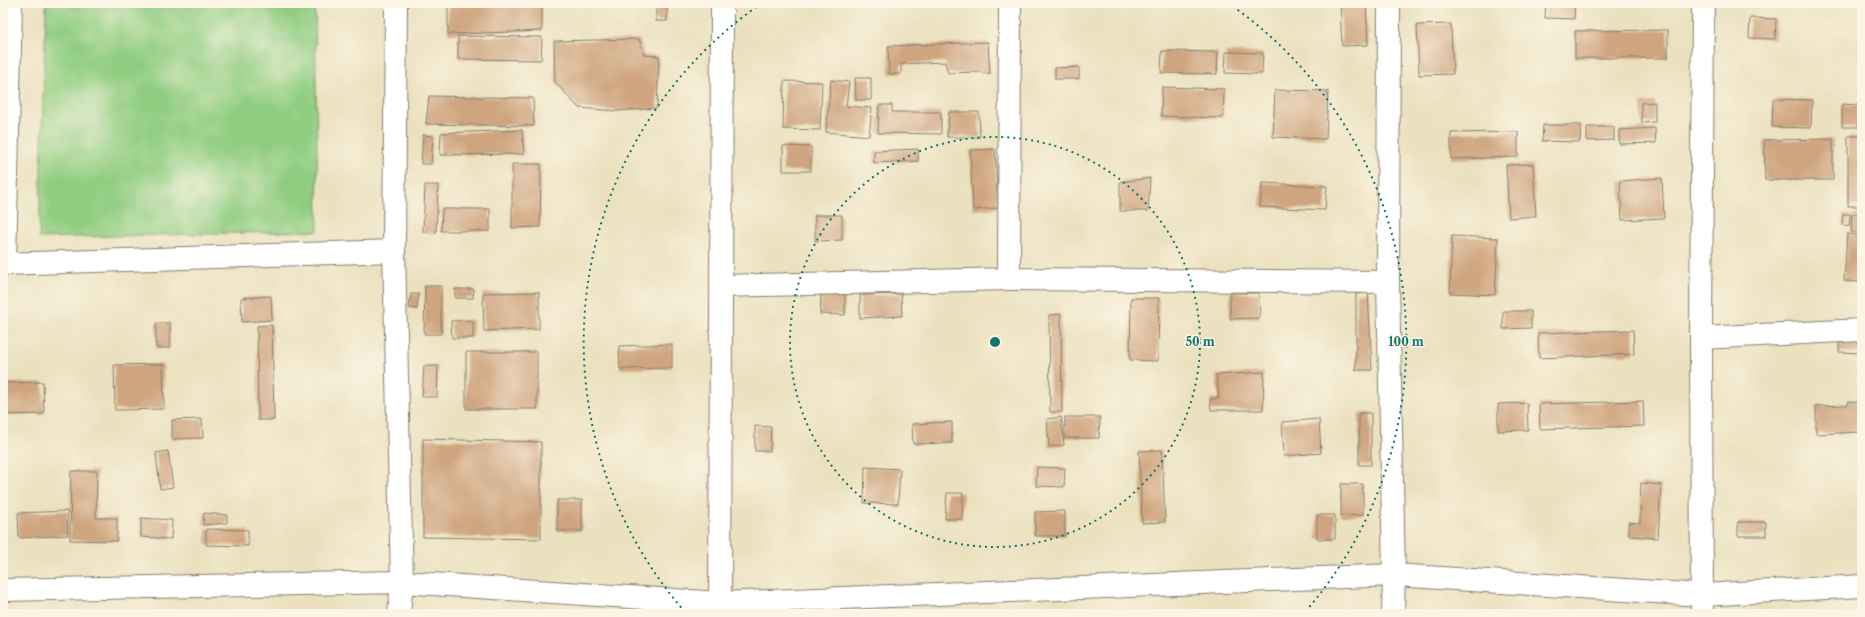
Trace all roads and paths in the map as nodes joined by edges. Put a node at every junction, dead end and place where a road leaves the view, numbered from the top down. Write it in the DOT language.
graph roads {
  1 [pos="11,3"];
  2 [pos="396,3"];
  3 [pos="722,3"];
  4 [pos="1010,3"];
  5 [pos="1389,3"];
  6 [pos="1703,3"];
  7 [pos="394,251"];
  8 [pos="4,264"];
  9 [pos="1009,279"];
  10 [pos="1388,282"];
  11 [pos="721,286"];
  12 [pos="1862,330"];
  13 [pos="1701,338"];
  14 [pos="1394,575"];
  15 [pos="402,582"];
  16 [pos="1862,586"];
  17 [pos="3,590"];
  18 [pos="1702,605"];
  19 [pos="720,608"];
  20 [pos="399,614"];
  21 [pos="1393,614"];
  1 -- 8 [label="street"];
  2 -- 7 [label="street"];
  3 -- 11 [label="street"];
  4 -- 9 [label="street"];
  5 -- 10 [label="street"];
  6 -- 13 [label="street"];
  7 -- 8 [label="street"];
  7 -- 15 [label="street"];
  9 -- 10 [label="street"];
  9 -- 11 [label="street"];
  10 -- 14 [label="street"];
  11 -- 19 [label="street"];
  12 -- 13 [label="street"];
  13 -- 18 [label="street"];
  14 -- 18 [label="street"];
  14 -- 19 [label="street"];
  14 -- 21 [label="street"];
  15 -- 17 [label="street"];
  15 -- 19 [label="street"];
  15 -- 20 [label="street"];
  16 -- 18 [label="street"];
}
